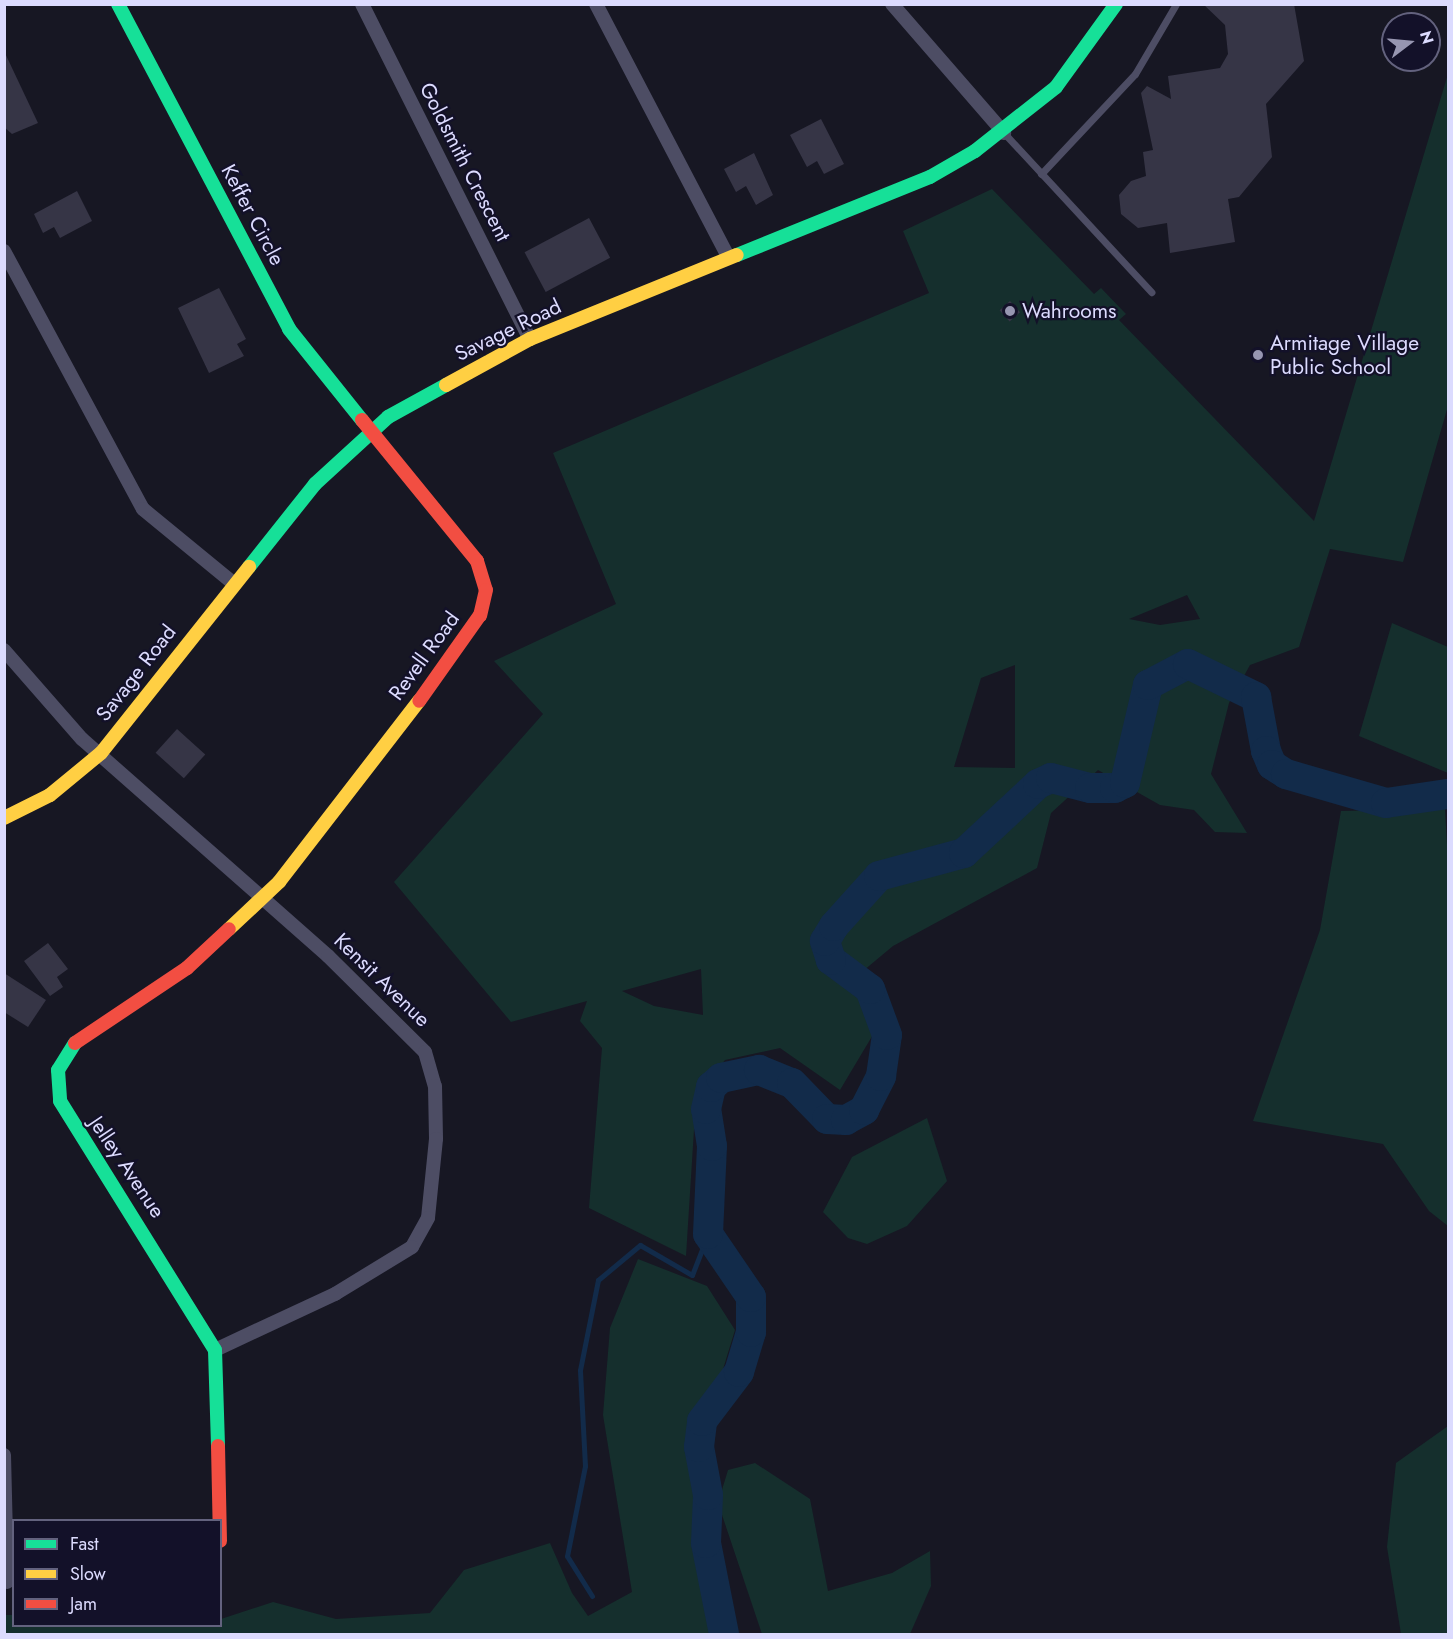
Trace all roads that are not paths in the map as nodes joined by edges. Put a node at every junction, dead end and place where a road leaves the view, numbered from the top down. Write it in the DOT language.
graph roads {
  1 [pos="118,4"];
  2 [pos="362,4"];
  3 [pos="596,4"];
  4 [pos="892,4"];
  5 [pos="1116,4"];
  6 [pos="1176,4"];
  7 [pos="1004,133"];
  8 [pos="1041,174"];
  9 [pos="4,251"];
  10 [pos="728,257"];
  11 [pos="1151,292"];
  12 [pos="530,339"];
  13 [pos="370,432"];
  14 [pos="232,582"];
  15 [pos="4,650"];
  16 [pos="101,753"];
  17 [pos="4,818"];
  18 [pos="262,898"];
  19 [pos="215,1350"];
  20 [pos="4,1455"];
  21 [pos="219,1519"];
  22 [pos="8,1582"];
  1 -- 13 [label="street, Keffer Circle"];
  2 -- 12 [label="street, Goldsmith Crescent"];
  3 -- 10 [label="street"];
  4 -- 7 [label="street"];
  5 -- 7 [label="street, Savage Road"];
  6 -- 8 [label="lane"];
  7 -- 8 [label="lane"];
  7 -- 10 [label="street, Savage Road"];
  8 -- 11 [label="lane"];
  9 -- 14 [label="street"];
  10 -- 12 [label="street, Savage Road"];
  12 -- 13 [label="street, Savage Road"];
  13 -- 14 [label="street, Savage Road"];
  13 -- 18 [label="street, Revell Road"];
  14 -- 16 [label="street, Savage Road"];
  15 -- 16 [label="street, Kensit Avenue"];
  16 -- 17 [label="street, Savage Road"];
  16 -- 18 [label="street, Kensit Avenue"];
  18 -- 19 [label="street, Jelley Avenue"];
  18 -- 19 [label="street, Kensit Avenue"];
  19 -- 21 [label="street"];
  20 -- 22 [label="street"];
}
